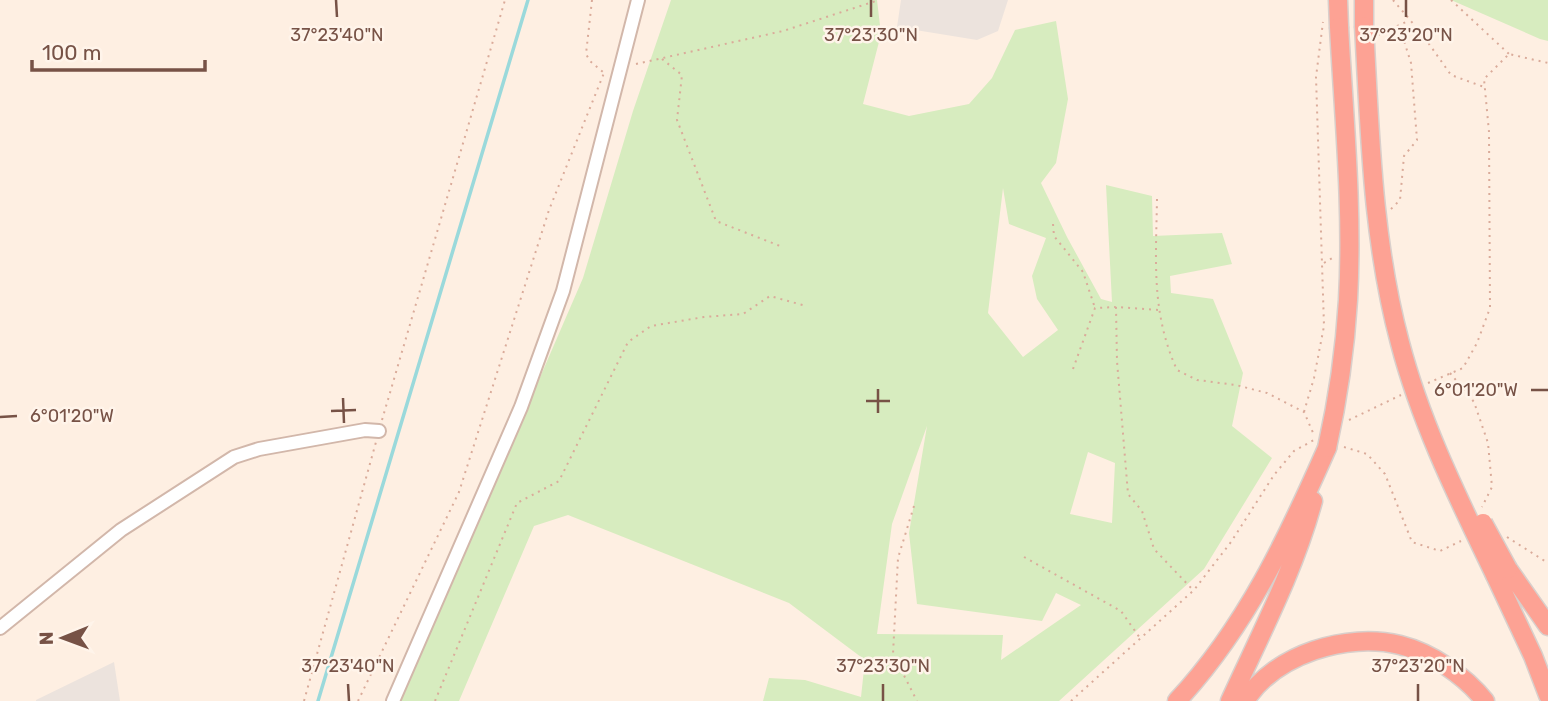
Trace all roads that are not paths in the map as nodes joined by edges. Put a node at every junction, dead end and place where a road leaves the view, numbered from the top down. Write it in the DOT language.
graph roads {
  1 [pos="638,0"];
  2 [pos="1338,0"];
  3 [pos="1364,0"];
  4 [pos="379,430"];
  5 [pos="1328,444"];
  6 [pos="1501,572"];
  7 [pos="1548,626"];
  8 [pos="0,628"];
  9 [pos="1548,695"];
  10 [pos="393,701"];
  11 [pos="1177,701"];
  12 [pos="1228,701"];
  13 [pos="1245,701"];
  14 [pos="1485,701"];
  1 -- 10 [label="street"];
  2 -- 5 [label="highway, bridge"];
  3 -- 6 [label="highway, bridge"];
  4 -- 8 [label="street"];
  5 -- 11 [label="highway"];
  5 -- 12 [label="highway"];
  6 -- 7 [label="highway"];
  6 -- 9 [label="highway"];
  13 -- 14 [label="highway"];
}
